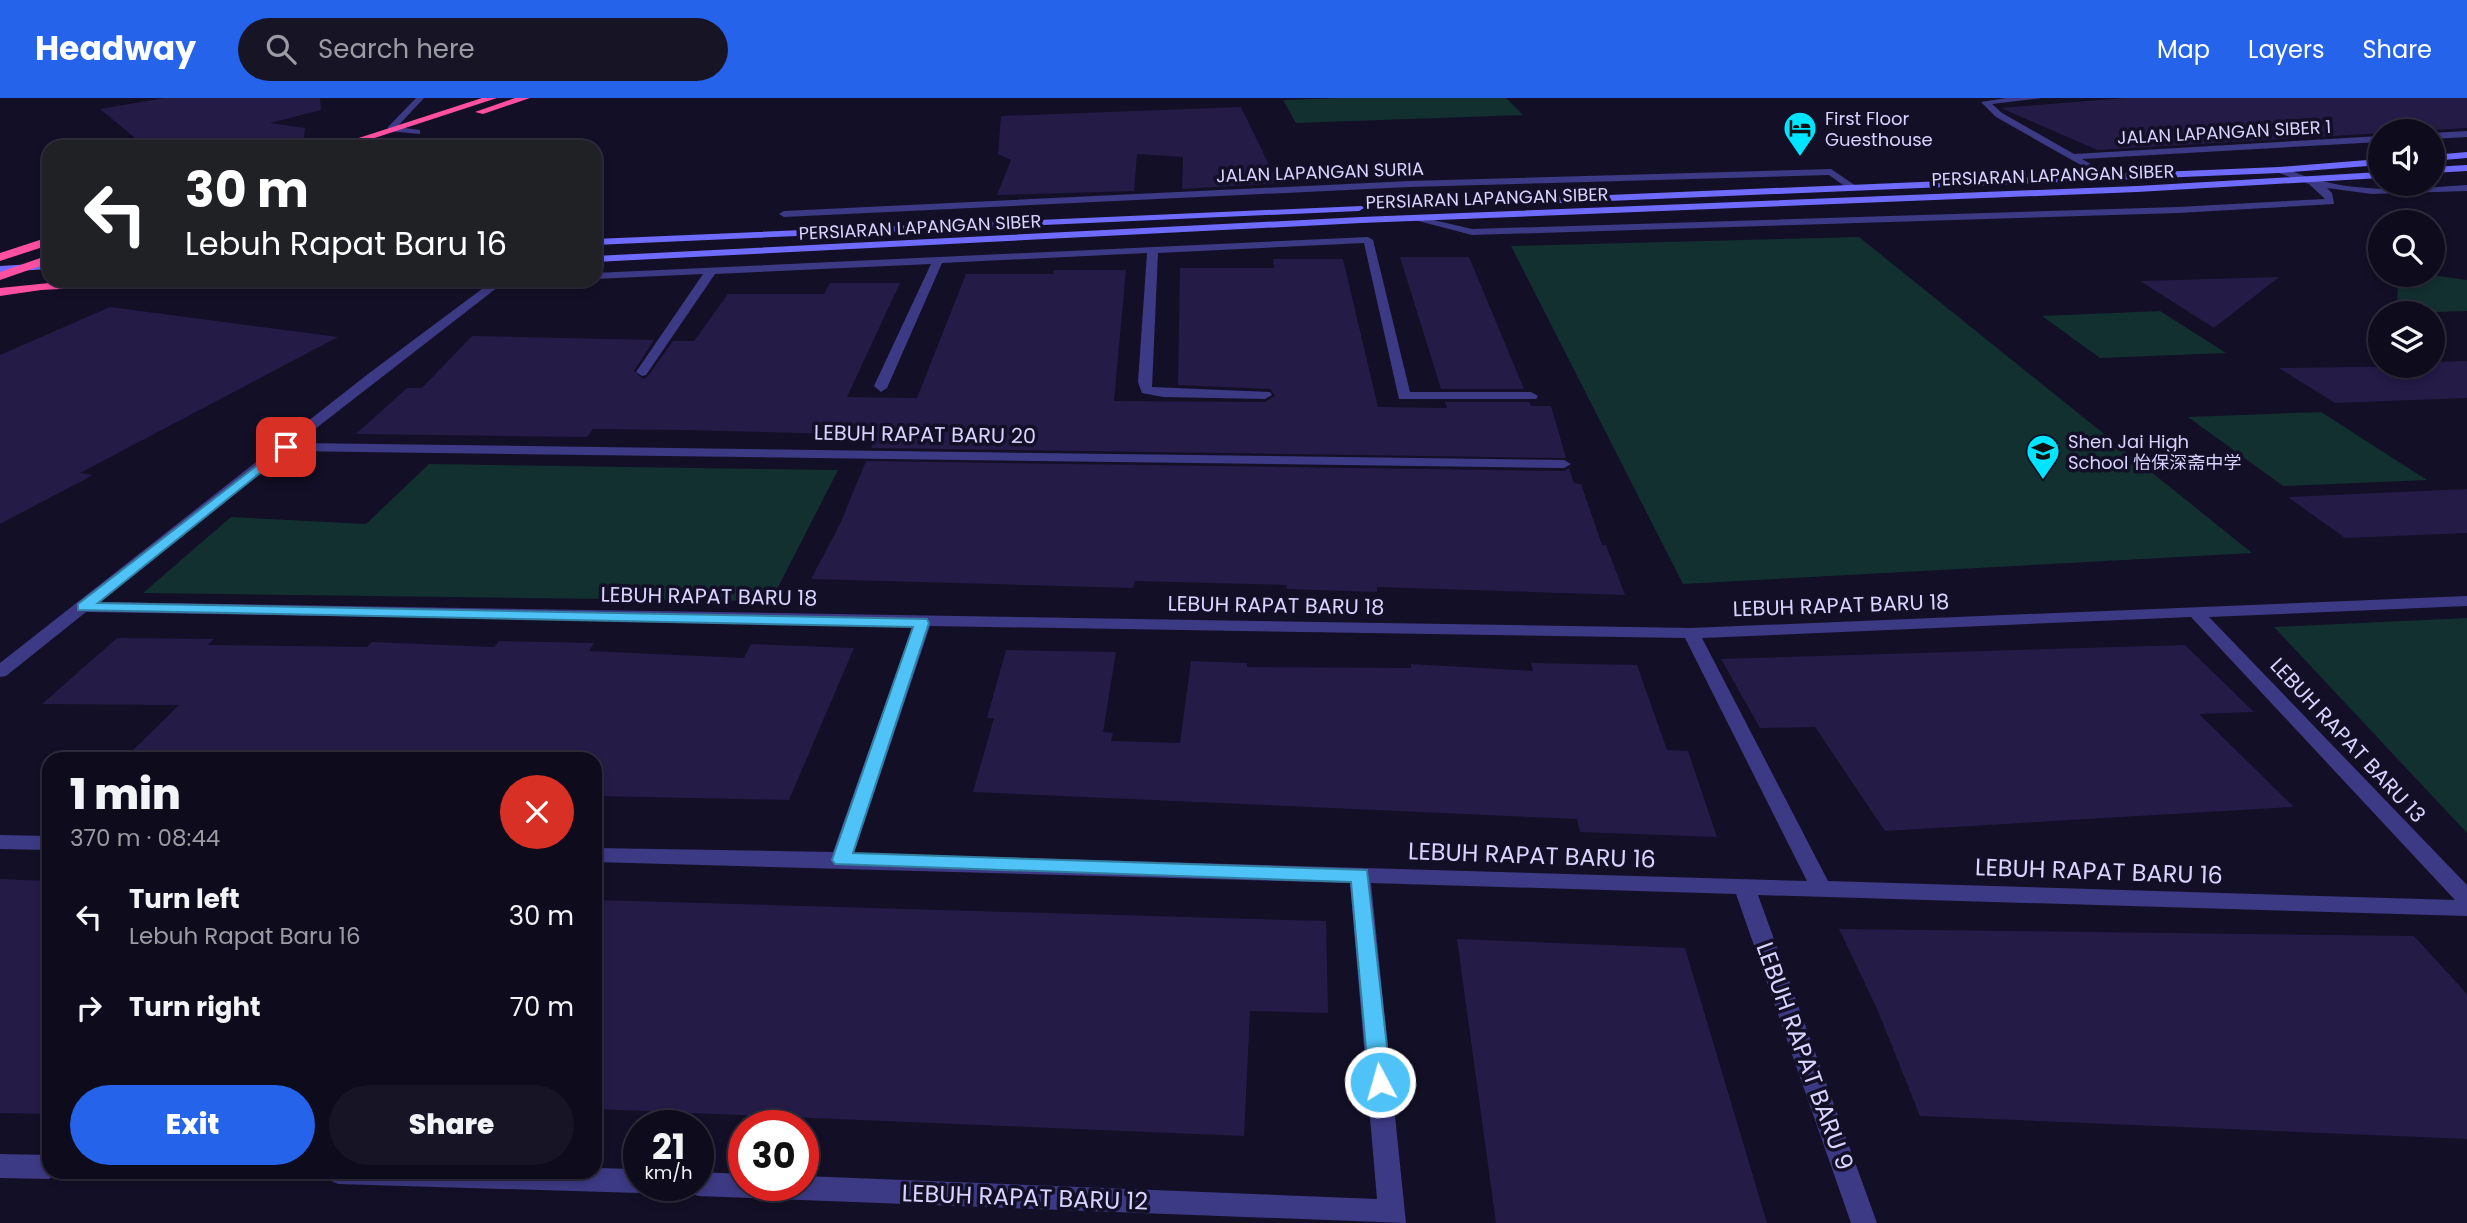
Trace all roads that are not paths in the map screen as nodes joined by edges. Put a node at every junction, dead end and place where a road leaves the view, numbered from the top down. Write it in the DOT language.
graph roads {
  1 [pos="420,98"];
  2 [pos="492,98"];
  3 [pos="525,98"];
  4 [pos="2038,98"];
  5 [pos="391,129"];
  6 [pos="417,132"];
  7 [pos="2467,134"];
  8 [pos="2445,135"];
  9 [pos="357,140"];
  10 [pos="394,140"];
  11 [pos="2368,140"];
  12 [pos="2467,155"];
  13 [pos="2070,157"];
  14 [pos="2445,157"];
  15 [pos="2368,163"];
  16 [pos="2467,168"];
  17 [pos="2445,169"];
  18 [pos="2278,170"];
  19 [pos="2368,176"];
  20 [pos="2109,178"];
  21 [pos="2309,183"];
  22 [pos="1853,188"];
  23 [pos="2467,188"];
  24 [pos="1532,201"];
  25 [pos="1518,202"];
  26 [pos="1350,209"];
  27 [pos="783,214"];
  28 [pos="1412,218"];
  29 [pos="1361,220"];
  30 [pos="602,242"];
  31 [pos="42,243"];
  32 [pos="1153,250"];
  33 [pos="0,257"];
  34 [pos="602,259"];
  35 [pos="938,260"];
  36 [pos="42,262"];
  37 [pos="30,266"];
  38 [pos="42,266"];
  39 [pos="0,269"];
  40 [pos="712,271"];
  41 [pos="602,276"];
  42 [pos="0,278"];
  43 [pos="42,278"];
  44 [pos="42,286"];
  45 [pos="492,287"];
  46 [pos="0,292"];
  47 [pos="642,372"];
  48 [pos="881,388"];
  49 [pos="1265,395"];
  50 [pos="1531,396"];
  51 [pos="286,447"];
  52 [pos="1564,464"];
  53 [pos="2467,601"];
  54 [pos="83,607"];
  55 [pos="2196,613"];
  56 [pos="922,623"];
  57 [pos="1691,633"];
  58 [pos="0,672"];
  59 [pos="0,842"];
  60 [pos="42,843"];
  61 [pos="602,855"];
  62 [pos="841,860"];
  63 [pos="1360,875"];
  64 [pos="1745,888"];
  65 [pos="1822,890"];
  66 [pos="2467,899"];
  67 [pos="2467,908"];
  68 [pos="0,1166"];
  69 [pos="42,1167"];
  70 [pos="572,1179"];
  71 [pos="623,1181"];
  72 [pos="714,1185"];
  73 [pos="1393,1217"];
  74 [pos="1864,1223"];
  1 -- 5 [label="street"];
  2 -- 5 [label="highway"];
  3 -- 6 [label="highway"];
  4 -- 13 [label="street"];
  5 -- 6 [label="street"];
  5 -- 9 [label="highway"];
  6 -- 10 [label="highway"];
  7 -- 8 [label="street"];
  11 -- 13 [label="street, JALAN LAPANGAN SIBER 1"];
  12 -- 14 [label="main road"];
  13 -- 20 [label="street"];
  15 -- 18 [label="main road, PERSIARAN LAPANGAN SIBER"];
  16 -- 17 [label="main road"];
  18 -- 20 [label="main road, PERSIARAN LAPANGAN SIBER"];
  18 -- 21 [label="street"];
  19 -- 21 [label="main road, PERSIARAN LAPANGAN SIBER"];
  20 -- 22 [label="main road, PERSIARAN LAPANGAN SIBER"];
  21 -- 23 [label="street"];
  21 -- 28 [label="main road, PERSIARAN LAPANGAN SIBER"];
  21 -- 28 [label="street"];
  22 -- 24 [label="main road, PERSIARAN LAPANGAN SIBER"];
  22 -- 27 [label="street, JALAN LAPANGAN SURIA"];
  25 -- 26 [label="main road, PERSIARAN LAPANGAN SIBER"];
  26 -- 29 [label="main road"];
  26 -- 30 [label="main road, PERSIARAN LAPANGAN SIBER"];
  28 -- 29 [label="main road, PERSIARAN LAPANGAN SIBER"];
  29 -- 34 [label="main road, PERSIARAN LAPANGAN SIBER"];
  31 -- 33 [label="highway"];
  32 -- 35 [label="street"];
  32 -- 49 [label="street"];
  32 -- 50 [label="street"];
  35 -- 40 [label="street"];
  35 -- 48 [label="street"];
  36 -- 37 [label="highway"];
  37 -- 38 [label="main road"];
  37 -- 39 [label="main road"];
  37 -- 42 [label="highway"];
  40 -- 41 [label="street"];
  40 -- 47 [label="street"];
  42 -- 43 [label="main road"];
  44 -- 46 [label="highway"];
  45 -- 51 [label="street"];
  51 -- 52 [label="street, LEBUH RAPAT BARU 20"];
  51 -- 54 [label="street"];
  53 -- 55 [label="street, LEBUH RAPAT BARU 18"];
  54 -- 56 [label="street, LEBUH RAPAT BARU 18"];
  54 -- 58 [label="street"];
  55 -- 57 [label="street, LEBUH RAPAT BARU 18"];
  55 -- 66 [label="street, LEBUH RAPAT BARU 13"];
  56 -- 57 [label="street, LEBUH RAPAT BARU 18"];
  56 -- 62 [label="street"];
  57 -- 65 [label="street"];
  59 -- 60 [label="street"];
  61 -- 62 [label="street, LEBUH RAPAT BARU 16"];
  62 -- 63 [label="street, LEBUH RAPAT BARU 16"];
  63 -- 64 [label="street, LEBUH RAPAT BARU 16"];
  63 -- 73 [label="street"];
  64 -- 65 [label="street, LEBUH RAPAT BARU 16"];
  64 -- 74 [label="street, LEBUH RAPAT BARU 9"];
  65 -- 67 [label="street, LEBUH RAPAT BARU 16"];
  68 -- 69 [label="street"];
  70 -- 71 [label="street"];
  72 -- 73 [label="street, LEBUH RAPAT BARU 12"];
}
